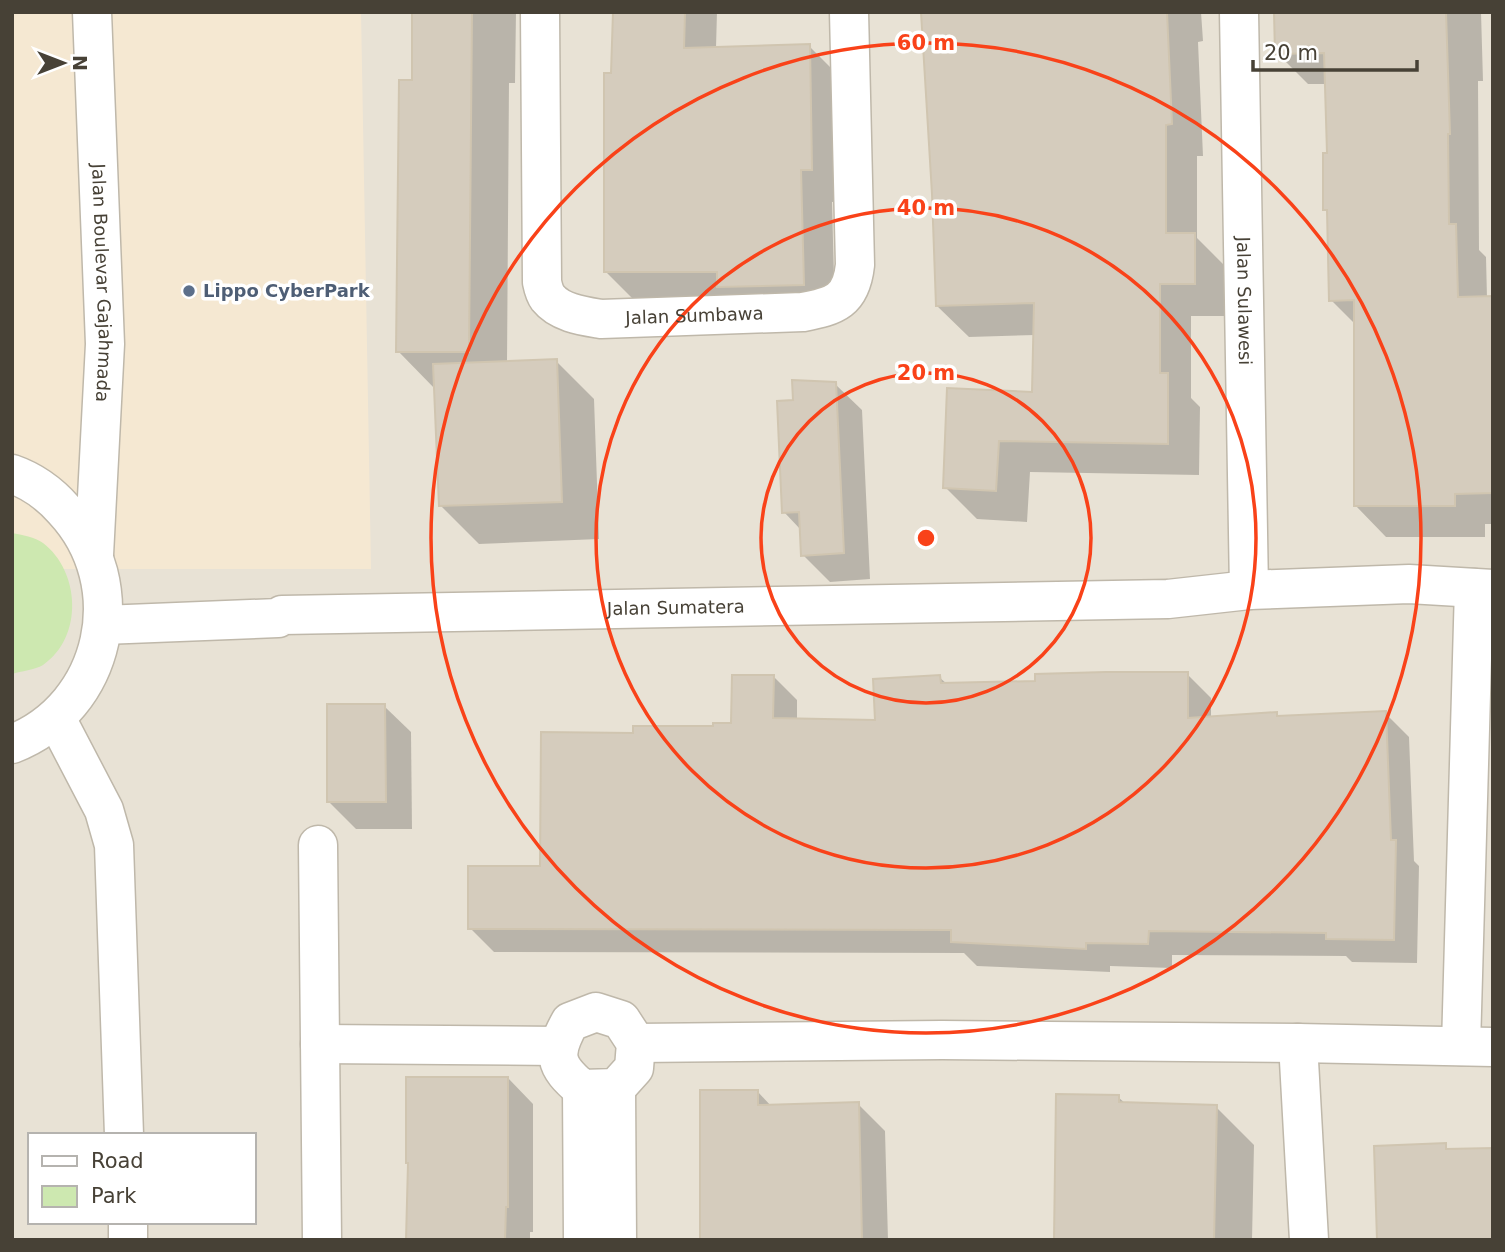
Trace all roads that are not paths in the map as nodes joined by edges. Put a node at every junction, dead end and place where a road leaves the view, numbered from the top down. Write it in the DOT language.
graph roads {
  1 [pos="92,12"];
  2 [pos="540,12"];
  3 [pos="849,12"];
  4 [pos="1239,12"];
  5 [pos="12,474"];
  6 [pos="94,555"];
  7 [pos="1484,588"];
  8 [pos="1249,590"];
  9 [pos="103,625"];
  10 [pos="56,718"];
  11 [pos="12,744"];
  12 [pos="318,845"];
  13 [pos="636,1043"];
  14 [pos="1298,1043"];
  15 [pos="320,1044"];
  16 [pos="558,1046"];
  17 [pos="1477,1046"];
  18 [pos="599,1088"];
  19 [pos="124,1133"];
  20 [pos="322,1240"];
  21 [pos="583,1240"];
  22 [pos="617,1240"];
  23 [pos="1309,1240"];
  1 -- 6 [label="street, Jalan Boulevar Gajahmada"];
  2 -- 3 [label="street, Jalan Sumbawa"];
  4 -- 8 [label="street, Jalan Sulawesi"];
  5 -- 6 [label="street"];
  6 -- 9 [label="street"];
  7 -- 8 [label="street, Jalan Sumatera"];
  7 -- 17 [label="street"];
  8 -- 9 [label="street, Jalan Sumatera"];
  9 -- 10 [label="street"];
  10 -- 11 [label="street"];
  10 -- 19 [label="street"];
  12 -- 15 [label="street"];
  13 -- 14 [label="street"];
  13 -- 16 [label="street"];
  13 -- 18 [label="street"];
  14 -- 17 [label="street"];
  14 -- 23 [label="street"];
  15 -- 16 [label="street"];
  15 -- 20 [label="street"];
  16 -- 18 [label="street"];
  18 -- 21 [label="street"];
  18 -- 22 [label="street"];
}
